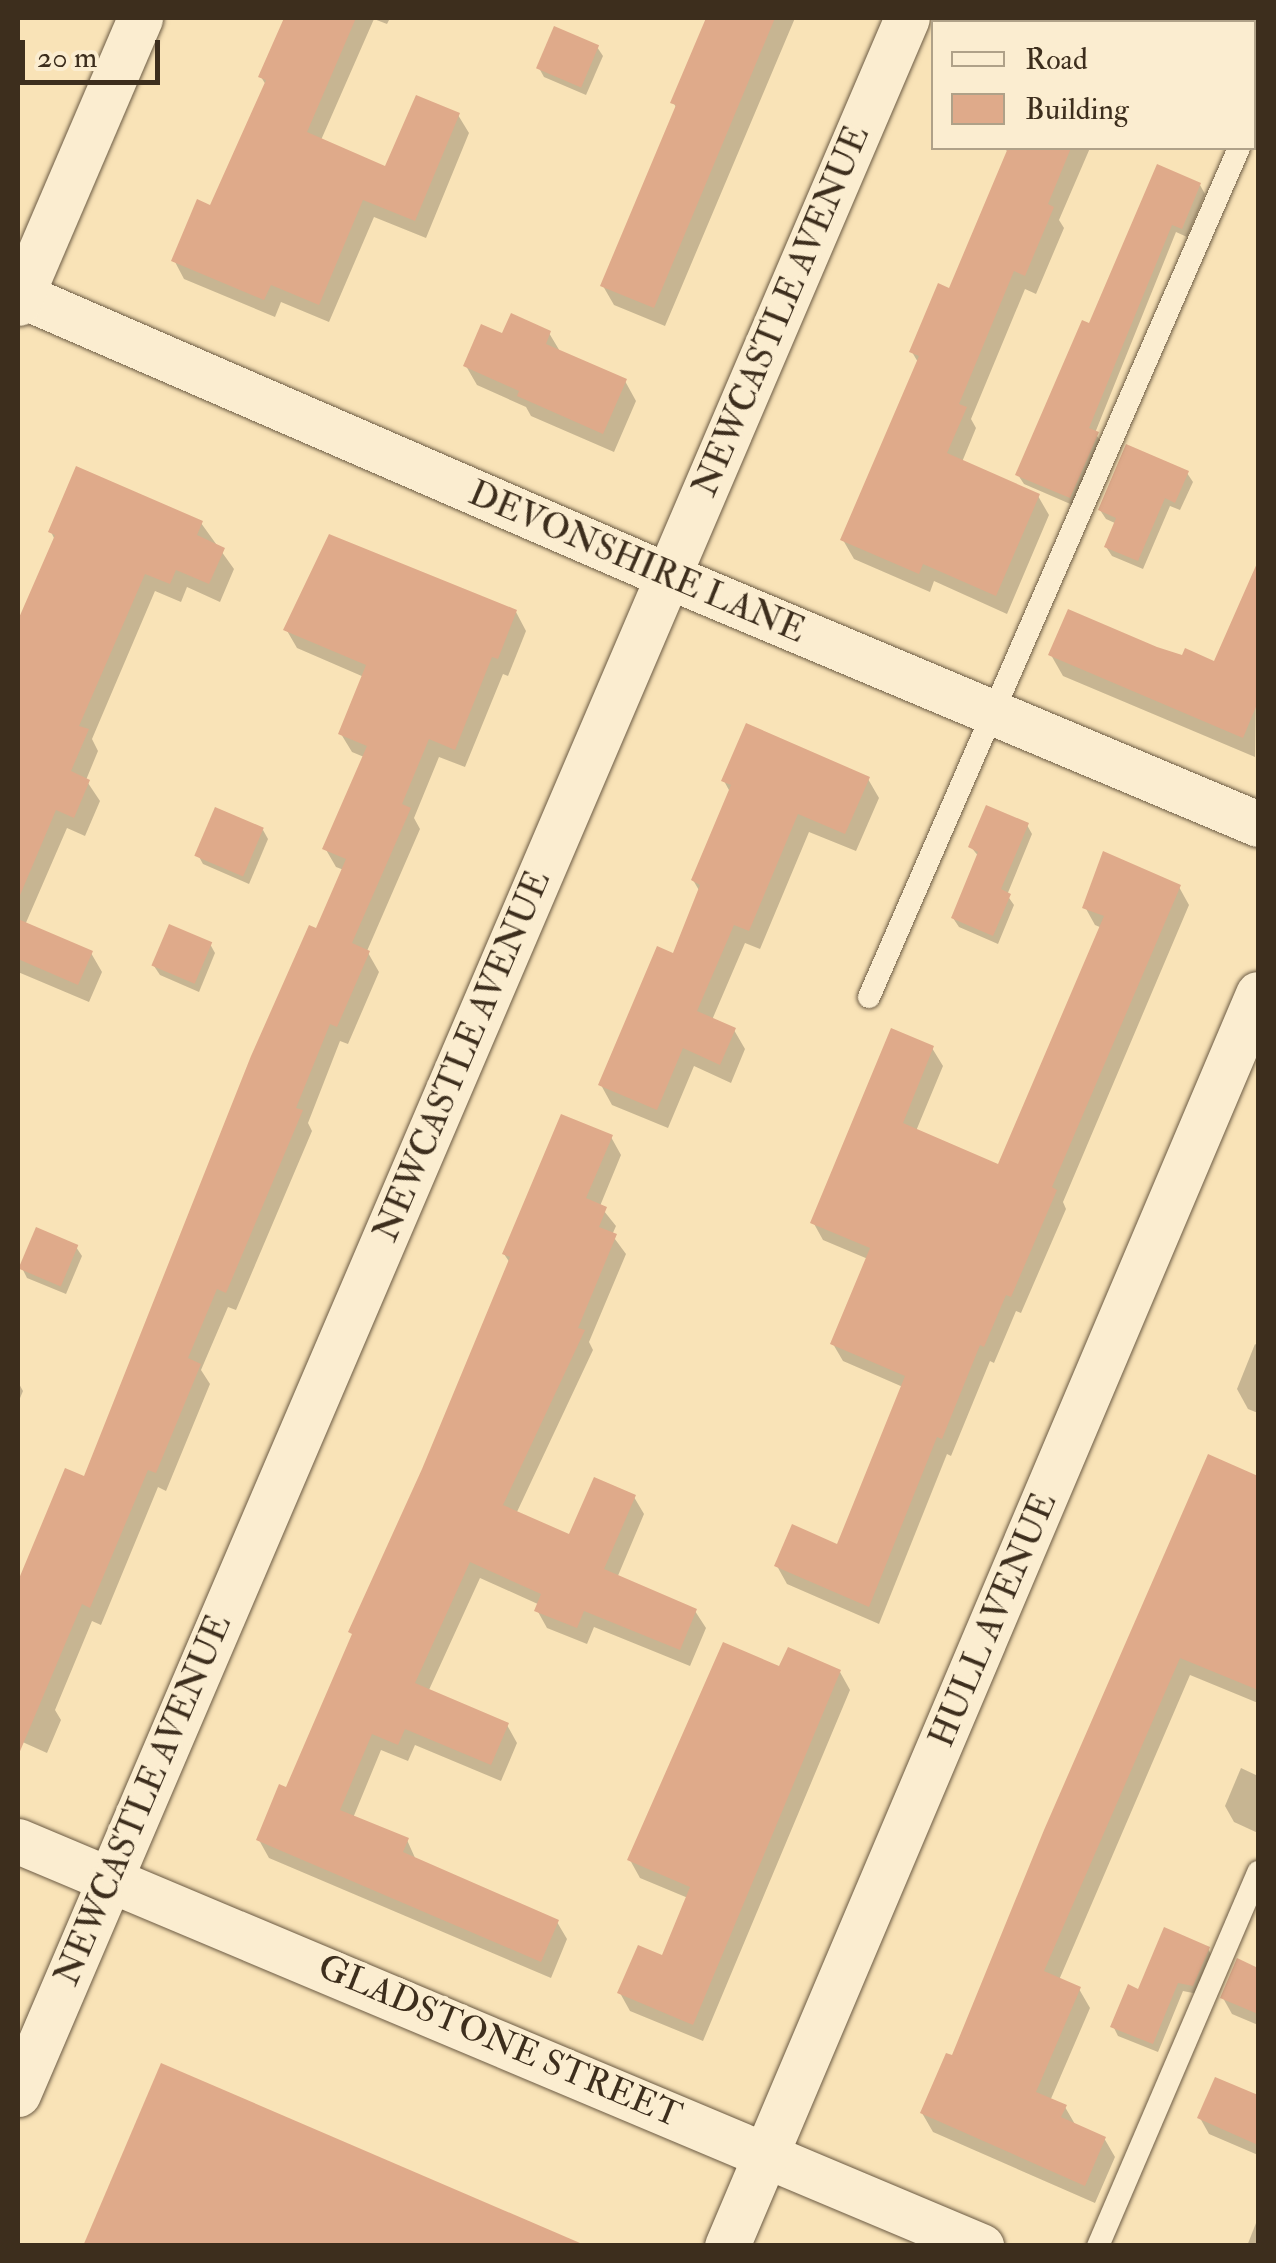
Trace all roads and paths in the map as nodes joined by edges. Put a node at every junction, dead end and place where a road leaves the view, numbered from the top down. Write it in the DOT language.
graph roads {
  1 [pos="140,18"];
  2 [pos="907,18"];
  3 [pos="1238,150"];
  4 [pos="19,298"];
  5 [pos="668,576"];
  6 [pos="993,712"];
  7 [pos="1258,824"];
  8 [pos="1258,994"];
  9 [pos="869,998"];
  10 [pos="18,1841"];
  11 [pos="1258,1872"];
  12 [pos="109,1879"];
  13 [pos="18,2094"];
  14 [pos="766,2154"];
  15 [pos="727,2246"];
  16 [pos="980,2246"];
  17 [pos="1098,2246"];
  1 -- 4 [label="street"];
  2 -- 5 [label="street, NEWCASTLE AVENUE"];
  3 -- 6 [label="lane"];
  4 -- 5 [label="street, DEVONSHIRE LANE"];
  5 -- 6 [label="street, DEVONSHIRE LANE"];
  5 -- 12 [label="street, NEWCASTLE AVENUE"];
  6 -- 7 [label="street, DEVONSHIRE LANE"];
  6 -- 9 [label="lane"];
  8 -- 14 [label="street, HULL AVENUE"];
  10 -- 12 [label="street, GLADSTONE STREET"];
  11 -- 17 [label="lane"];
  12 -- 13 [label="street, NEWCASTLE AVENUE"];
  12 -- 14 [label="street, GLADSTONE STREET"];
  14 -- 15 [label="street, HULL AVENUE"];
  14 -- 16 [label="street, GLADSTONE STREET"];
}
